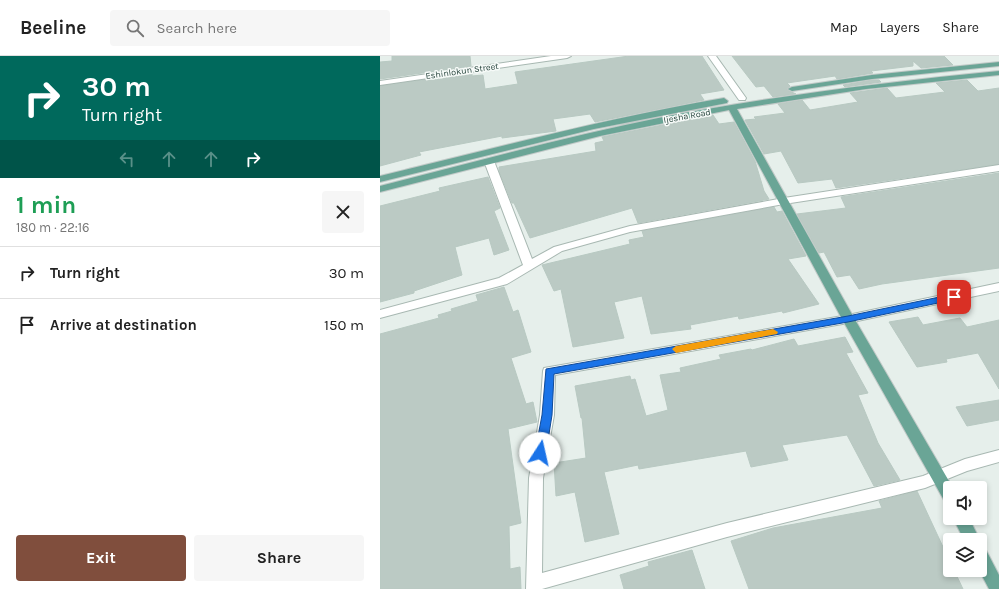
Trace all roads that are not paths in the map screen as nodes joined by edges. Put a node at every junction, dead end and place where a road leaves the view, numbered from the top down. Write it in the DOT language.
graph roads {
  1 [pos="567,56"];
  2 [pos="712,56"];
  3 [pos="511,60"];
  4 [pos="999,64"];
  5 [pos="999,73"];
  6 [pos="380,83"];
  7 [pos="742,98"];
  8 [pos="732,108"];
  9 [pos="489,161"];
  10 [pos="999,168"];
  11 [pos="380,179"];
  12 [pos="380,189"];
  13 [pos="784,201"];
  14 [pos="529,266"];
  15 [pos="999,287"];
  16 [pos="380,314"];
  17 [pos="848,319"];
  18 [pos="999,456"];
  19 [pos="938,475"];
  20 [pos="943,484"];
  21 [pos="987,568"];
  22 [pos="534,586"];
  23 [pos="998,589"];
  1 -- 3 [label="street, Eshinlokun Street"];
  2 -- 7 [label="street"];
  3 -- 6 [label="street, Eshinlokun Street"];
  4 -- 7 [label="main road, Ijesha Road"];
  5 -- 8 [label="main road, Ijesha Road"];
  7 -- 11 [label="main road, Ijesha Road"];
  8 -- 9 [label="main road, Ijesha Road"];
  8 -- 13 [label="main road"];
  9 -- 12 [label="main road, Ijesha Road"];
  9 -- 14 [label="street"];
  10 -- 13 [label="street"];
  13 -- 14 [label="street"];
  13 -- 17 [label="main road"];
  14 -- 16 [label="street"];
  15 -- 17 [label="street"];
  17 -- 19 [label="main road"];
  17 -- 22 [label="street"];
  18 -- 19 [label="street"];
  19 -- 20 [label="main road"];
  19 -- 22 [label="street"];
  21 -- 23 [label="main road"];
}
